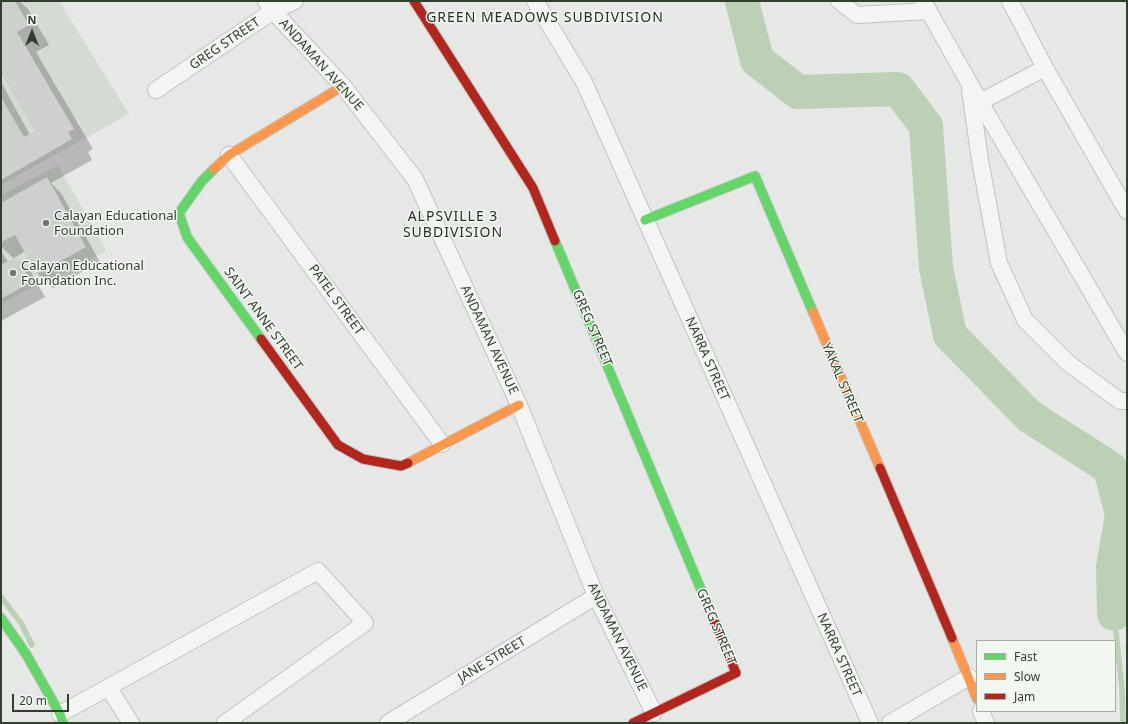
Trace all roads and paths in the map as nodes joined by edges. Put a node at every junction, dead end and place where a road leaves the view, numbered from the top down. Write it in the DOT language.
graph roads {
  1 [pos="295,1"];
  2 [pos="414,1"];
  3 [pos="535,1"];
  4 [pos="839,1"];
  5 [pos="1010,1"];
  6 [pos="270,6"];
  7 [pos="926,6"];
  8 [pos="1045,68"];
  9 [pos="968,79"];
  10 [pos="343,86"];
  11 [pos="156,90"];
  12 [pos="980,102"];
  13 [pos="230,155"];
  14 [pos="1127,211"];
  15 [pos="645,220"];
  16 [pos="1127,353"];
  17 [pos="1127,402"];
  18 [pos="519,405"];
  19 [pos="442,444"];
  20 [pos="596,596"];
  21 [pos="1,618"];
  22 [pos="969,677"];
  23 [pos="108,687"];
  24 [pos="976,696"];
  25 [pos="981,712"];
  26 [pos="654,713"];
  27 [pos="61,718"];
  28 [pos="131,723"];
  29 [pos="226,723"];
  30 [pos="388,723"];
  31 [pos="633,723"];
  32 [pos="870,723"];
  33 [pos="890,723"];
  34 [pos="986,723"];
  1 -- 6 [label="street, GREG STREET"];
  2 -- 26 [label="street, GREG STREET"];
  3 -- 15 [label="street, NARRA STREET"];
  4 -- 7 [label="street"];
  5 -- 8 [label="street"];
  6 -- 10 [label="street, ANDAMAN AVENUE"];
  6 -- 11 [label="street, GREG STREET"];
  7 -- 9 [label="street"];
  8 -- 12 [label="street"];
  8 -- 14 [label="street"];
  9 -- 12 [label="street"];
  9 -- 17 [label="street"];
  10 -- 13 [label="street, SAINT ANNE STREET"];
  10 -- 18 [label="street, ANDAMAN AVENUE"];
  12 -- 16 [label="street"];
  13 -- 19 [label="street, PATEL STREET"];
  13 -- 19 [label="street, SAINT ANNE STREET"];
  15 -- 22 [label="street, YAKAL STREET"];
  15 -- 32 [label="street, NARRA STREET"];
  18 -- 19 [label="street, SAINT ANNE STREET"];
  18 -- 20 [label="street, ANDAMAN AVENUE"];
  20 -- 26 [label="street, ANDAMAN AVENUE"];
  20 -- 30 [label="street, JANE STREET"];
  21 -- 27 [label="street"];
  22 -- 24 [label="street, YAKAL STREET"];
  22 -- 33 [label="street"];
  23 -- 27 [label="street"];
  23 -- 28 [label="street"];
  23 -- 29 [label="street"];
  25 -- 34 [label="street"];
  26 -- 31 [label="street"];
}
